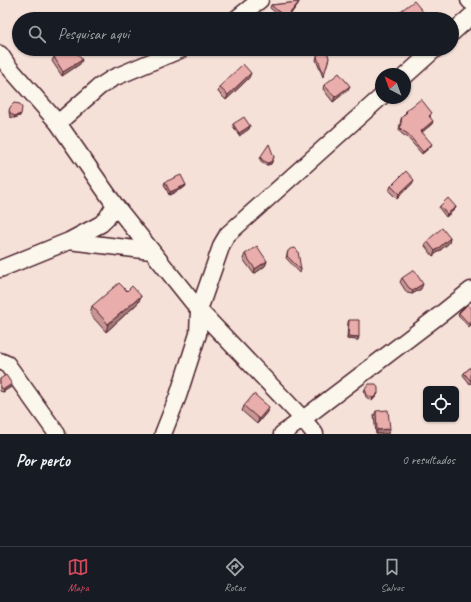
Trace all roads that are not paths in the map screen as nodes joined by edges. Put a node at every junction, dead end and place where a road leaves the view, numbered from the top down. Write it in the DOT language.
graph roads {
  1 [pos="260,0"];
  2 [pos="245,12"];
  3 [pos="471,16"];
  4 [pos="459,27"];
  5 [pos="0,54"];
  6 [pos="166,56"];
  7 [pos="426,56"];
  8 [pos="411,70"];
  9 [pos="375,102"];
  10 [pos="58,123"];
  11 [pos="115,205"];
  12 [pos="69,241"];
  13 [pos="151,251"];
  14 [pos="0,269"];
  15 [pos="471,290"];
  16 [pos="199,310"];
  17 [pos="0,361"];
  18 [pos="303,419"];
  19 [pos="56,434"];
  20 [pos="162,434"];
  21 [pos="282,434"];
  22 [pos="315,434"];
  1 -- 2 [label="street"];
  3 -- 4 [label="street"];
  5 -- 10 [label="street"];
  6 -- 10 [label="street"];
  7 -- 8 [label="street"];
  9 -- 16 [label="street"];
  10 -- 11 [label="street"];
  11 -- 12 [label="street"];
  11 -- 13 [label="street"];
  12 -- 13 [label="street"];
  12 -- 14 [label="street"];
  13 -- 16 [label="street"];
  15 -- 18 [label="street"];
  16 -- 18 [label="street"];
  16 -- 20 [label="street"];
  17 -- 19 [label="street"];
  18 -- 21 [label="street"];
  18 -- 22 [label="street"];
}
